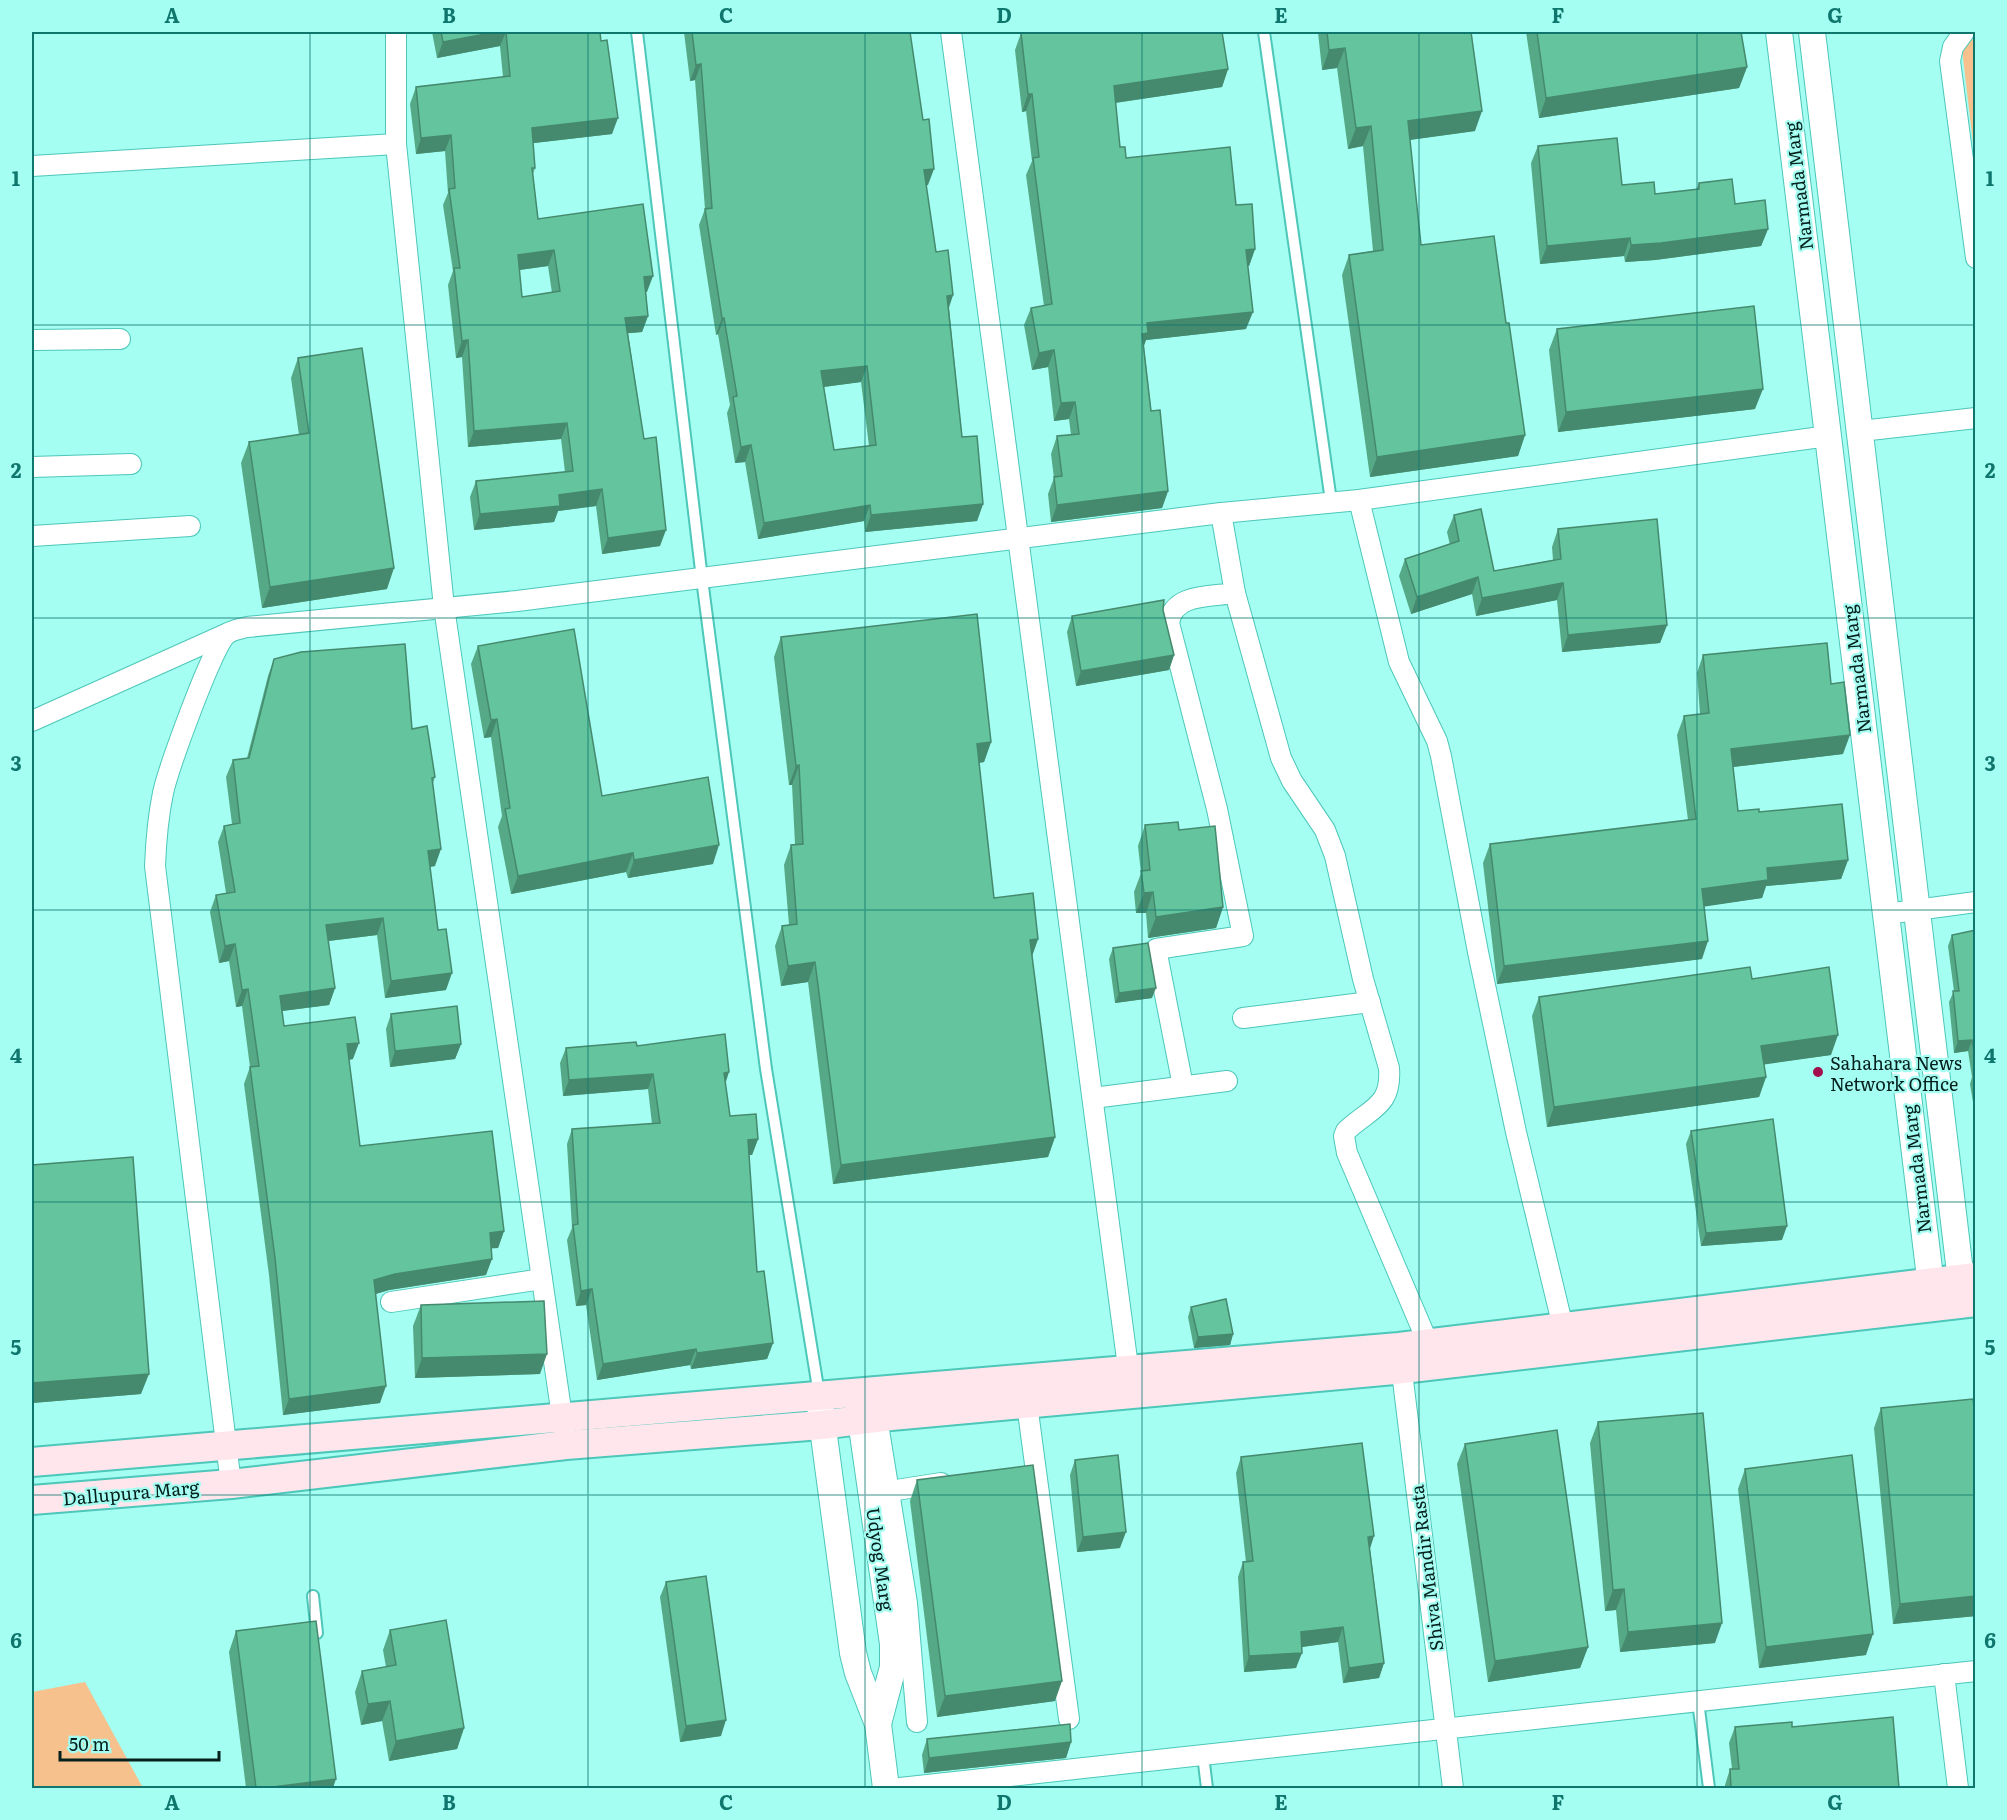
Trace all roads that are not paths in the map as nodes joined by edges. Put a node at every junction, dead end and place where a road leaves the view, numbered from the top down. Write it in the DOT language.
graph roads {
  1 [pos="396,32"];
  2 [pos="638,32"];
  3 [pos="951,32"];
  4 [pos="1264,32"];
  5 [pos="1779,32"];
  6 [pos="1812,32"];
  7 [pos="1964,32"];
  8 [pos="396,144"];
  9 [pos="32,166"];
  10 [pos="1976,258"];
  11 [pos="120,339"];
  12 [pos="32,340"];
  13 [pos="1976,418"];
  14 [pos="1860,431"];
  15 [pos="1828,436"];
  16 [pos="131,464"];
  17 [pos="32,467"];
  18 [pos="1359,500"];
  19 [pos="1331,501"];
  20 [pos="1221,513"];
  21 [pos="190,526"];
  22 [pos="32,536"];
  23 [pos="1018,539"];
  24 [pos="702,579"];
  25 [pos="1235,594"];
  26 [pos="444,607"];
  27 [pos="228,633"];
  28 [pos="32,721"];
  29 [pos="1976,902"];
  30 [pos="1918,910"];
  31 [pos="1886,914"];
  32 [pos="1370,1002"];
  33 [pos="1243,1018"];
  34 [pos="1227,1081"];
  35 [pos="1183,1086"];
  36 [pos="1093,1098"];
  37 [pos="542,1280"];
  38 [pos="1969,1290"];
  39 [pos="1932,1294"];
  40 [pos="392,1302"];
  41 [pos="1563,1326"];
  42 [pos="1428,1343"];
  43 [pos="1400,1358"];
  44 [pos="1130,1382"];
  45 [pos="819,1397"];
  46 [pos="1027,1404"];
  47 [pos="865,1410"];
  48 [pos="821,1425"];
  49 [pos="564,1432"];
  50 [pos="227,1447"];
  51 [pos="32,1462"];
  52 [pos="1035,1468"];
  53 [pos="1013,1472"];
  54 [pos="957,1480"];
  55 [pos="231,1484"];
  56 [pos="890,1491"];
  57 [pos="32,1500"];
  58 [pos="313,1596"];
  59 [pos="318,1641"];
  60 [pos="1976,1671"];
  61 [pos="1944,1674"];
  62 [pos="1698,1701"];
  63 [pos="1069,1719"];
  64 [pos="917,1722"];
  65 [pos="878,1724"];
  66 [pos="1445,1729"];
  67 [pos="1203,1755"];
  68 [pos="886,1788"];
  69 [pos="900,1788"];
  70 [pos="1207,1788"];
  71 [pos="1453,1788"];
  72 [pos="1709,1788"];
  73 [pos="1958,1788"];
  1 -- 8 [label="street"];
  2 -- 24 [label="lane"];
  3 -- 23 [label="street"];
  4 -- 19 [label="lane"];
  5 -- 15 [label="street, Narmada Marg"];
  6 -- 14 [label="street, Narmada Marg"];
  7 -- 10 [label="street"];
  8 -- 9 [label="street"];
  8 -- 26 [label="street"];
  11 -- 12 [label="street"];
  13 -- 14 [label="street"];
  14 -- 30 [label="street, Narmada Marg"];
  15 -- 18 [label="street"];
  15 -- 31 [label="street, Narmada Marg"];
  16 -- 17 [label="street"];
  18 -- 19 [label="street"];
  18 -- 41 [label="street"];
  19 -- 20 [label="street"];
  20 -- 23 [label="street"];
  20 -- 25 [label="street"];
  21 -- 22 [label="street"];
  23 -- 24 [label="street"];
  23 -- 36 [label="street"];
  24 -- 26 [label="street"];
  24 -- 45 [label="lane"];
  25 -- 32 [label="street"];
  25 -- 35 [label="street"];
  26 -- 27 [label="street"];
  26 -- 37 [label="street"];
  27 -- 28 [label="street"];
  27 -- 50 [label="street"];
  29 -- 30 [label="street"];
  30 -- 31 [label="street"];
  30 -- 38 [label="street, Narmada Marg"];
  31 -- 39 [label="street, Narmada Marg"];
  32 -- 33 [label="street"];
  32 -- 42 [label="street"];
  34 -- 35 [label="street"];
  35 -- 36 [label="street"];
  36 -- 44 [label="street"];
  37 -- 40 [label="street"];
  37 -- 49 [label="street"];
  38 -- 39 [label="main road"];
  39 -- 41 [label="main road"];
  39 -- 43 [label="main road"];
  41 -- 42 [label="main road"];
  42 -- 43 [label="main road"];
  43 -- 44 [label="main road"];
  43 -- 66 [label="street, Shiva Mandir Rasta"];
  44 -- 46 [label="main road"];
  44 -- 47 [label="main road"];
  45 -- 47 [label="main road"];
  45 -- 48 [label="street, Udyog Marg"];
  45 -- 49 [label="main road"];
  46 -- 47 [label="main road"];
  46 -- 52 [label="street"];
  47 -- 48 [label="main road"];
  47 -- 56 [label="street"];
  47 -- 65 [label="street, Udyog Marg"];
  48 -- 49 [label="main road"];
  48 -- 65 [label="street, Udyog Marg"];
  49 -- 50 [label="main road, Dallupura Marg"];
  49 -- 55 [label="main road, Dallupura Marg"];
  50 -- 51 [label="main road, Dallupura Marg"];
  50 -- 55 [label="street"];
  52 -- 53 [label="street"];
  52 -- 63 [label="street"];
  54 -- 56 [label="street"];
  55 -- 57 [label="main road, Dallupura Marg"];
  56 -- 64 [label="street"];
  58 -- 59 [label="lane"];
  60 -- 61 [label="street"];
  61 -- 62 [label="street"];
  61 -- 73 [label="street"];
  62 -- 66 [label="street"];
  62 -- 72 [label="lane"];
  65 -- 68 [label="street, Udyog Marg"];
  66 -- 67 [label="street"];
  66 -- 71 [label="street, Shiva Mandir Rasta"];
  67 -- 69 [label="street"];
  67 -- 70 [label="lane"];
}
